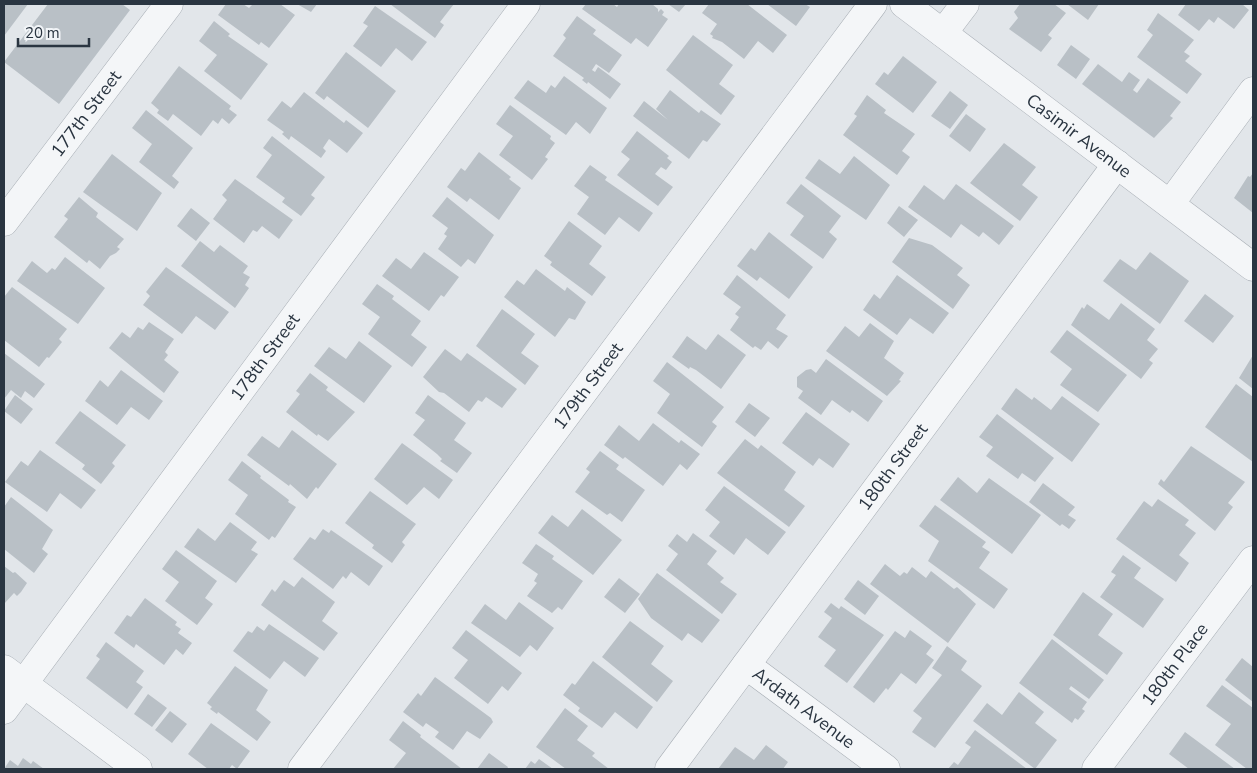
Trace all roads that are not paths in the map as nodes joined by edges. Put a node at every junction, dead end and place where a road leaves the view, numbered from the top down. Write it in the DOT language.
graph roads {
  1 [pos="169,4"];
  2 [pos="526,4"];
  3 [pos="873,4"];
  4 [pos="904,4"];
  5 [pos="965,4"];
  6 [pos="943,33"];
  7 [pos="1253,92"];
  8 [pos="1116,164"];
  9 [pos="1170,204"];
  10 [pos="4,222"];
  11 [pos="1253,267"];
  12 [pos="1253,560"];
  13 [pos="746,665"];
  14 [pos="13,676"];
  15 [pos="4,710"];
  16 [pos="138,769"];
  17 [pos="302,769"];
  18 [pos="669,769"];
  19 [pos="886,769"];
  20 [pos="1096,769"];
  1 -- 10 [label="street, 177th Street"];
  2 -- 14 [label="street, 178th Street"];
  3 -- 17 [label="street, 179th Street"];
  4 -- 6 [label="street, Casimir Avenue"];
  5 -- 6 [label="street"];
  6 -- 8 [label="street, Casimir Avenue"];
  7 -- 9 [label="street"];
  8 -- 9 [label="street, Casimir Avenue"];
  8 -- 13 [label="street, 180th Street"];
  9 -- 11 [label="street, Casimir Avenue"];
  12 -- 20 [label="street, 180th Place"];
  13 -- 18 [label="street, 180th Street"];
  13 -- 19 [label="street, Ardath Avenue"];
  14 -- 15 [label="street, 178th Street"];
  14 -- 16 [label="street"];
}
